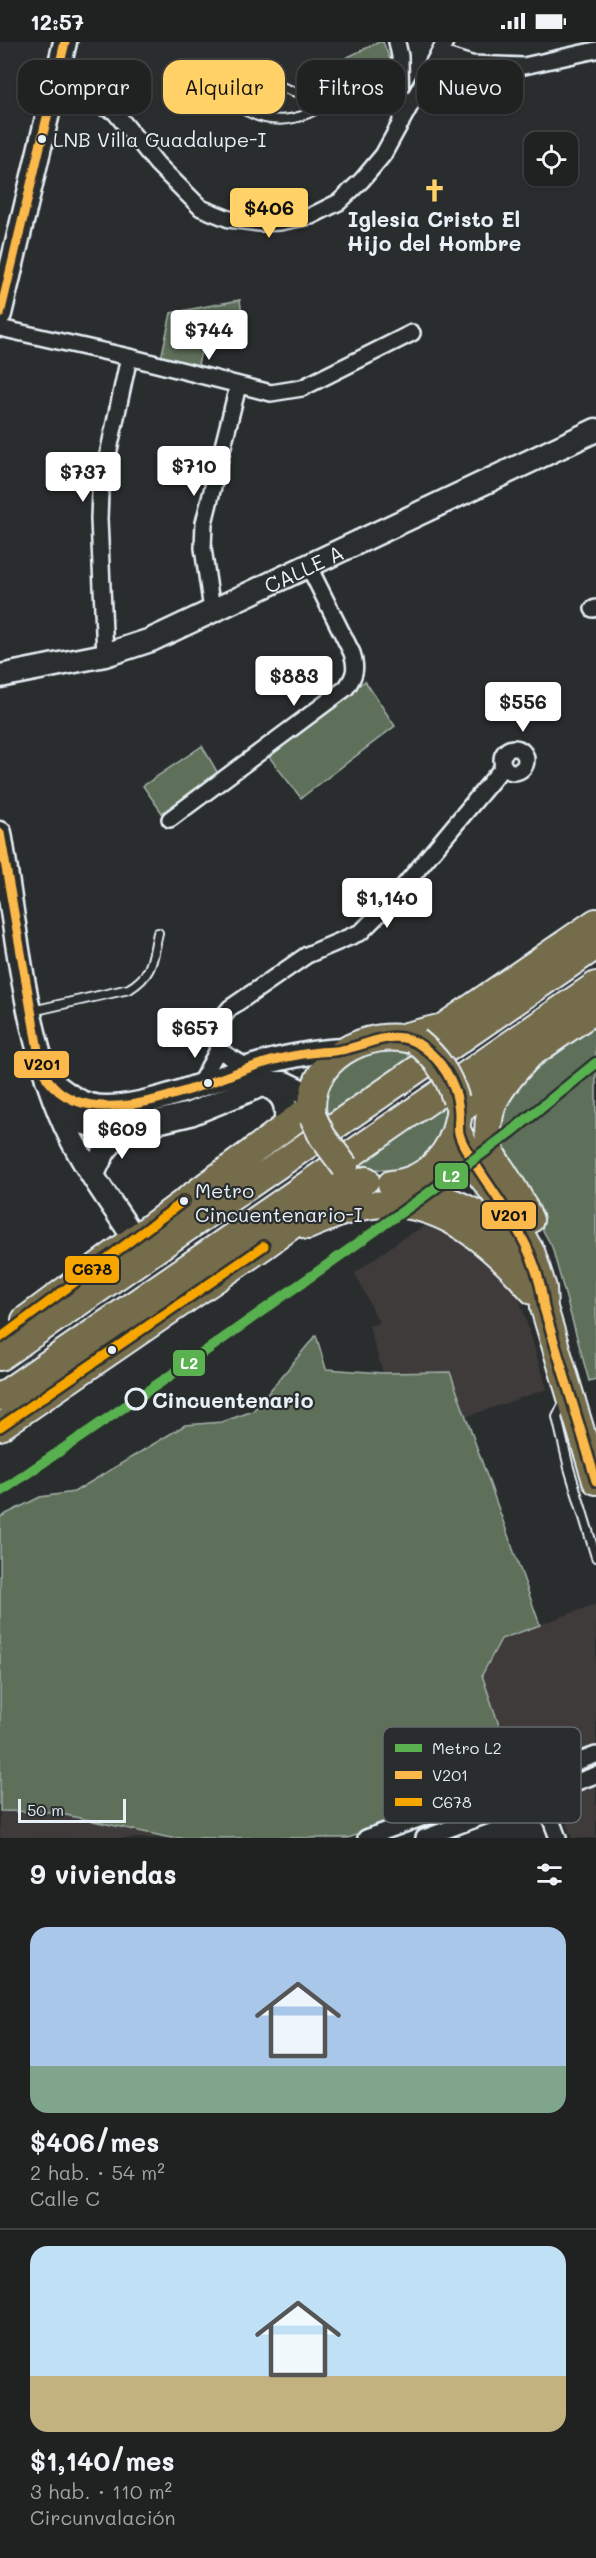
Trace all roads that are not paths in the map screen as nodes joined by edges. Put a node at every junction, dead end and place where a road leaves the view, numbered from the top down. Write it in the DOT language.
graph roads {
  1 [pos="65,42"];
  2 [pos="398,42"];
  3 [pos="442,48"];
  4 [pos="596,50"];
  5 [pos="61,60"];
  6 [pos="399,60"];
  7 [pos="334,96"];
  8 [pos="48,114"];
  9 [pos="116,114"];
  10 [pos="401,114"];
  11 [pos="401,123"];
  12 [pos="0,314"];
  13 [pos="0,328"];
  14 [pos="412,333"];
  15 [pos="129,357"];
  16 [pos="238,386"];
  17 [pos="596,430"];
  18 [pos="308,565"];
  19 [pos="212,610"];
  20 [pos="105,655"];
  21 [pos="0,676"];
  22 [pos="504,766"];
  23 [pos="170,819"];
  24 [pos="0,832"];
  25 [pos="596,922"];
  26 [pos="158,933"];
  27 [pos="596,946"];
  28 [pos="596,986"];
  29 [pos="596,1009"];
  30 [pos="31,1011"];
  31 [pos="409,1039"];
  32 [pos="218,1050"];
  33 [pos="345,1050"];
  34 [pos="528,1057"];
  35 [pos="257,1075"];
  36 [pos="47,1079"];
  37 [pos="200,1084"];
  38 [pos="312,1107"];
  39 [pos="61,1113"];
  40 [pos="457,1114"];
  41 [pos="285,1127"];
  42 [pos="131,1128"];
  43 [pos="355,1174"];
  44 [pos="93,1175"];
  45 [pos="398,1183"];
  46 [pos="134,1238"];
  47 [pos="264,1246"];
  48 [pos="540,1296"];
  49 [pos="0,1338"];
  50 [pos="0,1357"];
  51 [pos="570,1391"];
  52 [pos="0,1397"];
  53 [pos="0,1427"];
  54 [pos="596,1481"];
  55 [pos="596,1557"];
  56 [pos="596,1755"];
  57 [pos="581,1761"];
  58 [pos="596,1775"];
  59 [pos="581,1781"];
  60 [pos="408,1823"];
  61 [pos="466,1823"];
  62 [pos="552,1823"];
  63 [pos="366,1838"];
  64 [pos="424,1838"];
  65 [pos="558,1838"];
  1 -- 5 [label="main road"];
  2 -- 6 [label="street"];
  3 -- 4 [label="street"];
  3 -- 11 [label="street"];
  7 -- 7 [label="lane"];
  8 -- 12 [label="main road"];
  9 -- 11 [label="street"];
  10 -- 11 [label="street"];
  13 -- 15 [label="street"];
  14 -- 16 [label="street"];
  15 -- 16 [label="street"];
  15 -- 20 [label="street"];
  16 -- 19 [label="street"];
  17 -- 18 [label="main road, CALLE A"];
  18 -- 19 [label="main road, CALLE A"];
  18 -- 23 [label="street"];
  19 -- 20 [label="main road, CALLE A"];
  20 -- 21 [label="main road, CALLE A"];
  22 -- 32 [label="street"];
  24 -- 30 [label="main road"];
  25 -- 31 [label="main road"];
  26 -- 30 [label="lane"];
  27 -- 50 [label="main road"];
  28 -- 52 [label="main road"];
  29 -- 34 [label="main road"];
  30 -- 36 [label="main road"];
  31 -- 33 [label="main road"];
  31 -- 40 [label="main road, bridge"];
  32 -- 35 [label="street"];
  32 -- 37 [label="street"];
  33 -- 35 [label="main road"];
  33 -- 38 [label="main road"];
  34 -- 40 [label="main road"];
  34 -- 48 [label="main road"];
  35 -- 37 [label="main road"];
  35 -- 38 [label="main road"];
  35 -- 41 [label="main road"];
  35 -- 42 [label="main road"];
  36 -- 37 [label="main road"];
  36 -- 39 [label="main road"];
  38 -- 41 [label="main road"];
  38 -- 43 [label="main road, bridge"];
  39 -- 42 [label="main road"];
  39 -- 44 [label="main road"];
  40 -- 45 [label="main road"];
  40 -- 48 [label="main road"];
  41 -- 46 [label="main road"];
  42 -- 44 [label="main road"];
  43 -- 45 [label="main road"];
  43 -- 47 [label="main road"];
  44 -- 46 [label="main road"];
  45 -- 48 [label="main road"];
  46 -- 49 [label="main road"];
  47 -- 48 [label="main road"];
  47 -- 53 [label="main road"];
  48 -- 51 [label="main road"];
  51 -- 54 [label="main road"];
  51 -- 55 [label="lane"];
  56 -- 57 [label="street"];
  58 -- 59 [label="street"];
  60 -- 63 [label="street"];
  61 -- 64 [label="street"];
  62 -- 65 [label="street"];
}
